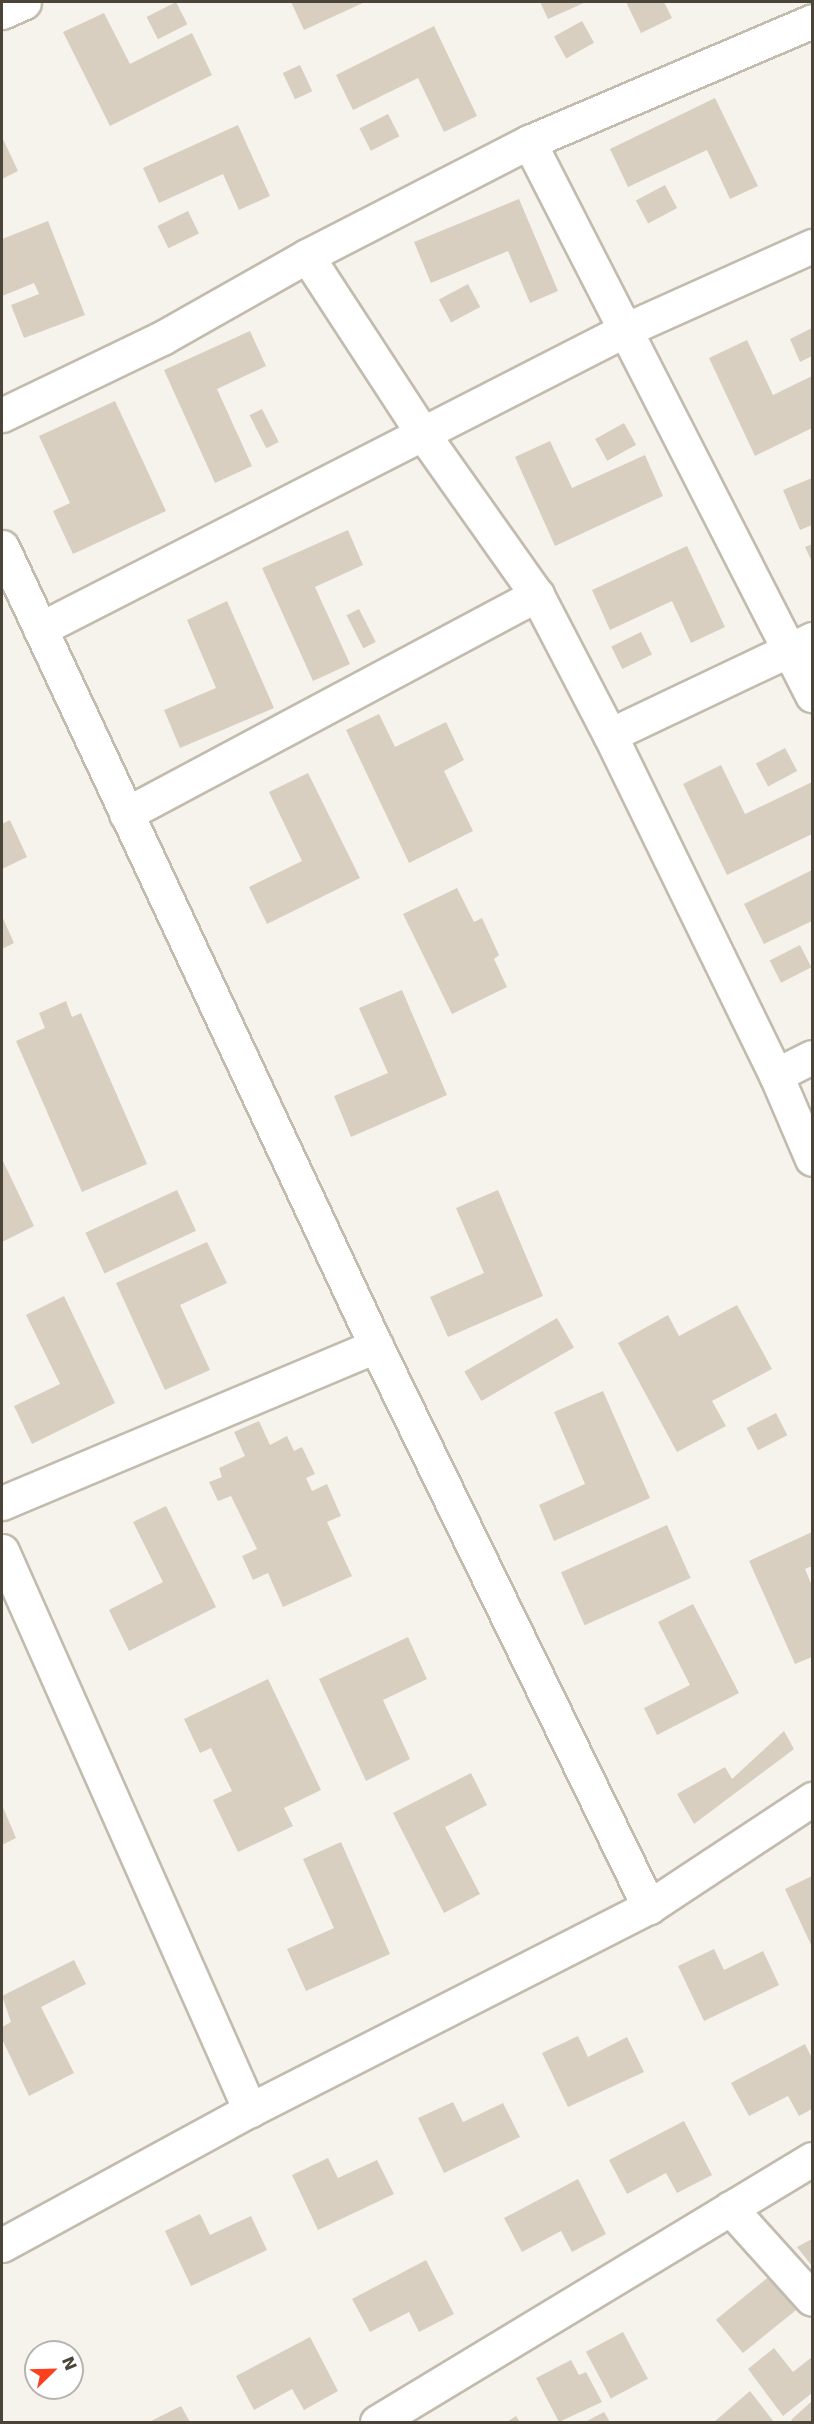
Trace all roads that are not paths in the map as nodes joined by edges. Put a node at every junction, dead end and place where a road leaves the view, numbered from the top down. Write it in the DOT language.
graph roads {
  1 [pos="24,2"];
  2 [pos="2,12"];
  3 [pos="813,21"];
  4 [pos="529,142"];
  5 [pos="813,246"];
  6 [pos="307,255"];
  7 [pos="625,330"];
  8 [pos="2,415"];
  9 [pos="423,434"];
  10 [pos="2,547"];
  11 [pos="537,595"];
  12 [pos="40,629"];
  13 [pos="801,644"];
  14 [pos="813,695"];
  15 [pos="610,735"];
  16 [pos="126,814"];
  17 [pos="813,1057"];
  18 [pos="776,1075"];
  19 [pos="813,1159"];
  20 [pos="376,1346"];
  21 [pos="2,1503"];
  22 [pos="2,1551"];
  23 [pos="813,1799"];
  24 [pos="649,1907"];
  25 [pos="250,2110"];
  26 [pos="813,2159"];
  27 [pos="730,2208"];
  28 [pos="2,2245"];
  29 [pos="813,2299"];
  30 [pos="377,2422"];
  1 -- 2 [label="street"];
  3 -- 4 [label="street"];
  4 -- 6 [label="street"];
  4 -- 7 [label="street"];
  5 -- 7 [label="street"];
  6 -- 8 [label="street"];
  6 -- 9 [label="street"];
  7 -- 9 [label="street"];
  7 -- 13 [label="street"];
  9 -- 11 [label="street"];
  9 -- 12 [label="street"];
  10 -- 12 [label="street"];
  11 -- 15 [label="street"];
  11 -- 16 [label="street"];
  12 -- 16 [label="street"];
  13 -- 14 [label="street"];
  13 -- 15 [label="street"];
  15 -- 18 [label="street"];
  16 -- 20 [label="street"];
  17 -- 18 [label="street"];
  18 -- 19 [label="street"];
  20 -- 21 [label="street"];
  20 -- 24 [label="street"];
  22 -- 25 [label="street"];
  23 -- 24 [label="street"];
  24 -- 25 [label="street"];
  25 -- 28 [label="street"];
  26 -- 27 [label="street"];
  27 -- 29 [label="street"];
  27 -- 30 [label="street"];
}
